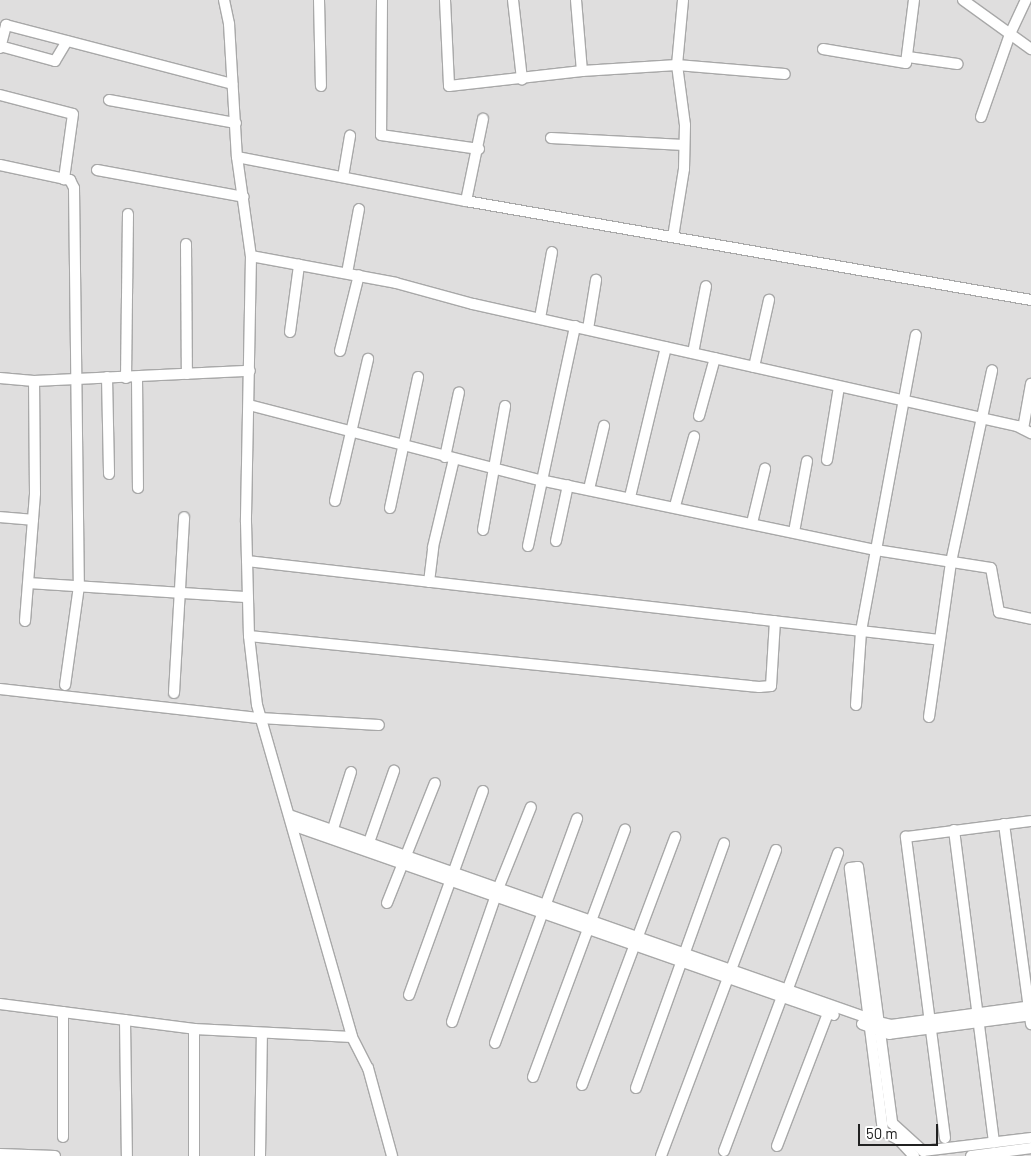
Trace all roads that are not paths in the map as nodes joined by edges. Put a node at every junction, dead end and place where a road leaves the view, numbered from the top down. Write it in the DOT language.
graph roads {
  1 [pos="224,0"];
  2 [pos="319,0"];
  3 [pos="382,0"];
  4 [pos="445,0"];
  5 [pos="513,0"];
  6 [pos="576,0"];
  7 [pos="683,0"];
  8 [pos="914,0"];
  9 [pos="963,0"];
  10 [pos="1026,0"];
  11 [pos="2,33"];
  12 [pos="1010,34"];
  13 [pos="67,41"];
  14 [pos="0,47"];
  15 [pos="823,49"];
  16 [pos="1031,49"];
  17 [pos="908,57"];
  18 [pos="958,64"];
  19 [pos="677,65"];
  20 [pos="582,71"];
  21 [pos="785,74"];
  22 [pos="522,79"];
  23 [pos="232,84"];
  24 [pos="321,86"];
  25 [pos="0,95"];
  26 [pos="109,100"];
  27 [pos="981,117"];
  28 [pos="483,118"];
  29 [pos="236,123"];
  30 [pos="350,136"];
  31 [pos="551,138"];
  32 [pos="684,145"];
  33 [pos="479,149"];
  34 [pos="237,157"];
  35 [pos="0,164"];
  36 [pos="97,170"];
  37 [pos="343,177"];
  38 [pos="64,179"];
  39 [pos="244,198"];
  40 [pos="466,201"];
  41 [pos="359,209"];
  42 [pos="128,214"];
  43 [pos="674,237"];
  44 [pos="186,244"];
  45 [pos="552,252"];
  46 [pos="251,256"];
  47 [pos="299,265"];
  48 [pos="347,273"];
  49 [pos="360,275"];
  50 [pos="596,280"];
  51 [pos="706,286"];
  52 [pos="769,300"];
  53 [pos="1031,300"];
  54 [pos="540,318"];
  55 [pos="575,326"];
  56 [pos="588,329"];
  57 [pos="290,332"];
  58 [pos="916,335"];
  59 [pos="666,347"];
  60 [pos="340,351"];
  61 [pos="693,353"];
  62 [pos="715,358"];
  63 [pos="368,359"];
  64 [pos="754,367"];
  65 [pos="992,370"];
  66 [pos="250,371"];
  67 [pos="187,374"];
  68 [pos="137,377"];
  69 [pos="418,377"];
  70 [pos="0,378"];
  71 [pos="78,378"];
  72 [pos="107,378"];
  73 [pos="126,378"];
  74 [pos="34,381"];
  75 [pos="1031,384"];
  76 [pos="839,387"];
  77 [pos="459,392"];
  78 [pos="905,402"];
  79 [pos="249,405"];
  80 [pos="505,406"];
  81 [pos="700,416"];
  82 [pos="983,419"];
  83 [pos="604,426"];
  84 [pos="1027,431"];
  85 [pos="351,432"];
  86 [pos="694,437"];
  87 [pos="401,446"];
  88 [pos="449,458"];
  89 [pos="827,460"];
  90 [pos="807,461"];
  91 [pos="494,469"];
  92 [pos="765,469"];
  93 [pos="109,474"];
  94 [pos="540,480"];
  95 [pos="568,485"];
  96 [pos="138,488"];
  97 [pos="589,489"];
  98 [pos="630,497"];
  99 [pos="335,501"];
  100 [pos="675,506"];
  101 [pos="390,508"];
  102 [pos="0,517"];
  103 [pos="184,517"];
  104 [pos="33,520"];
  105 [pos="752,522"];
  106 [pos="483,530"];
  107 [pos="794,532"];
  108 [pos="556,541"];
  109 [pos="528,546"];
  110 [pos="876,550"];
  111 [pos="247,561"];
  112 [pos="951,562"];
  113 [pos="429,582"];
  114 [pos="29,584"];
  115 [pos="79,586"];
  116 [pos="179,593"];
  117 [pos="248,597"];
  118 [pos="1031,619"];
  119 [pos="25,621"];
  120 [pos="775,621"];
  121 [pos="862,631"];
  122 [pos="249,636"];
  123 [pos="940,640"];
  124 [pos="65,685"];
  125 [pos="0,689"];
  126 [pos="174,693"];
  127 [pos="856,705"];
  128 [pos="260,718"];
  129 [pos="929,718"];
  130 [pos="379,725"];
  131 [pos="394,771"];
  132 [pos="350,772"];
  133 [pos="435,783"];
  134 [pos="483,791"];
  135 [pos="531,807"];
  136 [pos="290,820"];
  137 [pos="577,820"];
  138 [pos="1031,820"];
  139 [pos="1004,824"];
  140 [pos="625,830"];
  141 [pos="954,830"];
  142 [pos="331,835"];
  143 [pos="675,837"];
  144 [pos="724,843"];
  145 [pos="367,847"];
  146 [pos="776,850"];
  147 [pos="838,853"];
  148 [pos="404,860"];
  149 [pos="450,876"];
  150 [pos="497,893"];
  151 [pos="387,904"];
  152 [pos="543,909"];
  153 [pos="590,925"];
  154 [pos="636,942"];
  155 [pos="683,958"];
  156 [pos="731,975"];
  157 [pos="784,994"];
  158 [pos="408,996"];
  159 [pos="0,1004"];
  160 [pos="63,1012"];
  161 [pos="828,1013"];
  162 [pos="1030,1013"];
  163 [pos="977,1018"];
  164 [pos="125,1020"];
  165 [pos="452,1022"];
  166 [pos="868,1023"];
  167 [pos="929,1024"];
  168 [pos="880,1026"];
  169 [pos="194,1029"];
  170 [pos="262,1033"];
  171 [pos="352,1036"];
  172 [pos="495,1043"];
  173 [pos="533,1077"];
  174 [pos="582,1085"];
  175 [pos="636,1088"];
  176 [pos="63,1137"];
  177 [pos="945,1138"];
  178 [pos="1031,1138"];
  179 [pos="994,1142"];
  180 [pos="777,1146"];
  181 [pos="1031,1148"];
  182 [pos="724,1151"];
  183 [pos="0,1154"];
  184 [pos="55,1156"];
  185 [pos="128,1156"];
  186 [pos="194,1156"];
  187 [pos="260,1156"];
  188 [pos="392,1156"];
  189 [pos="661,1156"];
  190 [pos="914,1156"];
  191 [pos="971,1156"];
  1 -- 23 [label="street"];
  2 -- 24 [label="street"];
  3 -- 33 [label="street"];
  4 -- 22 [label="street"];
  5 -- 22 [label="street"];
  6 -- 20 [label="street"];
  7 -- 19 [label="street"];
  8 -- 17 [label="street"];
  9 -- 12 [label="street"];
  10 -- 12 [label="street"];
  11 -- 13 [label="street"];
  11 -- 14 [label="street"];
  12 -- 16 [label="street"];
  12 -- 27 [label="street"];
  13 -- 14 [label="street"];
  13 -- 23 [label="street"];
  15 -- 17 [label="street"];
  17 -- 18 [label="street"];
  19 -- 20 [label="street"];
  19 -- 21 [label="street"];
  19 -- 32 [label="street"];
  20 -- 22 [label="street"];
  23 -- 29 [label="street"];
  25 -- 38 [label="street"];
  26 -- 29 [label="street"];
  28 -- 33 [label="street"];
  29 -- 34 [label="street"];
  30 -- 37 [label="street"];
  31 -- 32 [label="street"];
  32 -- 43 [label="street"];
  33 -- 40 [label="street"];
  34 -- 37 [label="street"];
  34 -- 39 [label="street"];
  35 -- 38 [label="street"];
  36 -- 39 [label="street"];
  37 -- 40 [label="street"];
  38 -- 71 [label="street"];
  39 -- 46 [label="street"];
  40 -- 43 [label="street"];
  41 -- 48 [label="street"];
  42 -- 73 [label="street"];
  43 -- 53 [label="street"];
  44 -- 67 [label="street"];
  45 -- 54 [label="street"];
  46 -- 47 [label="street"];
  46 -- 66 [label="street"];
  47 -- 48 [label="street"];
  47 -- 57 [label="street"];
  48 -- 49 [label="street"];
  49 -- 54 [label="street"];
  49 -- 60 [label="street"];
  50 -- 56 [label="street"];
  51 -- 61 [label="street"];
  52 -- 64 [label="street"];
  54 -- 55 [label="street"];
  55 -- 56 [label="street"];
  55 -- 94 [label="street"];
  56 -- 59 [label="street"];
  58 -- 78 [label="street"];
  59 -- 61 [label="street"];
  59 -- 98 [label="street"];
  61 -- 62 [label="street"];
  62 -- 64 [label="street"];
  62 -- 81 [label="street"];
  63 -- 85 [label="street"];
  64 -- 76 [label="street"];
  65 -- 82 [label="street"];
  66 -- 67 [label="street"];
  66 -- 79 [label="street"];
  67 -- 68 [label="street"];
  68 -- 73 [label="street"];
  68 -- 96 [label="street"];
  69 -- 87 [label="street"];
  70 -- 74 [label="street"];
  71 -- 72 [label="street"];
  71 -- 74 [label="street"];
  71 -- 115 [label="street"];
  72 -- 73 [label="street"];
  72 -- 93 [label="street"];
  74 -- 104 [label="street"];
  75 -- 84 [label="street"];
  76 -- 78 [label="street"];
  76 -- 89 [label="street"];
  77 -- 88 [label="street"];
  78 -- 82 [label="street"];
  78 -- 110 [label="street"];
  79 -- 85 [label="street"];
  79 -- 111 [label="street"];
  80 -- 91 [label="street"];
  82 -- 84 [label="street"];
  82 -- 112 [label="street"];
  83 -- 97 [label="street"];
  85 -- 87 [label="street"];
  85 -- 99 [label="street"];
  86 -- 100 [label="street"];
  87 -- 88 [label="street"];
  87 -- 101 [label="street"];
  88 -- 91 [label="street"];
  88 -- 113 [label="street"];
  90 -- 107 [label="street"];
  91 -- 94 [label="street"];
  91 -- 106 [label="street"];
  92 -- 105 [label="street"];
  94 -- 95 [label="street"];
  94 -- 109 [label="street"];
  95 -- 97 [label="street"];
  95 -- 108 [label="street"];
  97 -- 98 [label="street"];
  98 -- 100 [label="street"];
  100 -- 105 [label="street"];
  102 -- 104 [label="street"];
  103 -- 116 [label="street"];
  104 -- 114 [label="street"];
  105 -- 107 [label="street"];
  107 -- 110 [label="street"];
  110 -- 112 [label="street"];
  110 -- 121 [label="street"];
  111 -- 113 [label="street"];
  111 -- 117 [label="street"];
  112 -- 118 [label="street"];
  112 -- 123 [label="street"];
  113 -- 120 [label="street"];
  114 -- 115 [label="street"];
  114 -- 119 [label="street"];
  115 -- 116 [label="street"];
  115 -- 124 [label="street"];
  116 -- 117 [label="street"];
  116 -- 126 [label="street"];
  117 -- 122 [label="street"];
  120 -- 121 [label="street"];
  120 -- 122 [label="street"];
  121 -- 123 [label="street"];
  121 -- 127 [label="street"];
  122 -- 128 [label="street"];
  123 -- 129 [label="street"];
  125 -- 128 [label="street"];
  128 -- 130 [label="street"];
  128 -- 136 [label="street"];
  131 -- 145 [label="street"];
  132 -- 142 [label="street"];
  133 -- 148 [label="street"];
  134 -- 149 [label="street"];
  135 -- 150 [label="street"];
  136 -- 142 [label="street"];
  136 -- 171 [label="street"];
  137 -- 152 [label="street"];
  138 -- 139 [label="street"];
  139 -- 141 [label="street"];
  139 -- 162 [label="street"];
  140 -- 153 [label="street"];
  141 -- 163 [label="street"];
  141 -- 167 [label="street"];
  142 -- 145 [label="street"];
  143 -- 154 [label="street"];
  144 -- 155 [label="street"];
  145 -- 148 [label="street"];
  146 -- 156 [label="street"];
  147 -- 157 [label="street"];
  148 -- 149 [label="street"];
  148 -- 151 [label="street"];
  149 -- 150 [label="street"];
  149 -- 158 [label="street"];
  150 -- 152 [label="street"];
  150 -- 165 [label="street"];
  152 -- 153 [label="street"];
  152 -- 172 [label="street"];
  153 -- 154 [label="street"];
  153 -- 173 [label="street"];
  154 -- 155 [label="street"];
  154 -- 174 [label="street"];
  155 -- 156 [label="street"];
  155 -- 175 [label="street"];
  156 -- 157 [label="street"];
  156 -- 189 [label="street"];
  157 -- 161 [label="street"];
  157 -- 166 [label="street"];
  157 -- 182 [label="street"];
  159 -- 160 [label="street"];
  160 -- 164 [label="street"];
  160 -- 176 [label="street"];
  161 -- 166 [label="street"];
  161 -- 180 [label="street"];
  162 -- 163 [label="street"];
  163 -- 167 [label="street"];
  163 -- 179 [label="street"];
  164 -- 169 [label="street"];
  164 -- 185 [label="street"];
  166 -- 168 [label="street"];
  166 -- 168 [label="street"];
  166 -- 190 [label="street"];
  167 -- 168 [label="street"];
  167 -- 177 [label="street"];
  168 -- 179 [label="street"];
  169 -- 170 [label="street"];
  169 -- 186 [label="street"];
  170 -- 171 [label="street"];
  170 -- 187 [label="street"];
  171 -- 188 [label="street"];
  178 -- 179 [label="street"];
  181 -- 191 [label="street"];
  183 -- 184 [label="street"];
}
